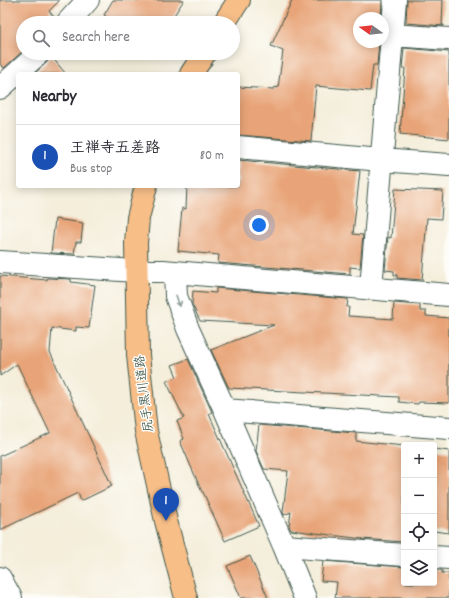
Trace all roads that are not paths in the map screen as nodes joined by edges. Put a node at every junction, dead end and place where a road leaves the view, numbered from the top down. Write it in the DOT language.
graph roads {
  1 [pos="88,0"];
  2 [pos="238,0"];
  3 [pos="396,0"];
  4 [pos="73,16"];
  5 [pos="228,16"];
  6 [pos="392,35"];
  7 [pos="449,38"];
  8 [pos="31,60"];
  9 [pos="200,60"];
  10 [pos="18,72"];
  11 [pos="192,72"];
  12 [pos="16,74"];
  13 [pos="0,88"];
  14 [pos="240,147"];
  15 [pos="382,160"];
  16 [pos="449,165"];
  17 [pos="146,188"];
  18 [pos="0,262"];
  19 [pos="136,271"];
  20 [pos="175,272"];
  21 [pos="371,288"];
  22 [pos="449,294"];
  23 [pos="225,410"];
  24 [pos="449,428"];
  25 [pos="284,546"];
  26 [pos="401,555"];
  27 [pos="437,557"];
  28 [pos="449,558"];
  29 [pos="0,578"];
  30 [pos="11,598"];
  31 [pos="186,598"];
  32 [pos="305,598"];
  1 -- 4 [label="street"];
  2 -- 5 [label="main road"];
  3 -- 6 [label="street"];
  6 -- 7 [label="street"];
  6 -- 15 [label="street"];
  8 -- 10 [label="street"];
  9 -- 11 [label="main road"];
  12 -- 13 [label="street"];
  14 -- 15 [label="street"];
  15 -- 16 [label="street"];
  15 -- 21 [label="street"];
  17 -- 19 [label="main road, 尻手黒川道路"];
  18 -- 19 [label="street"];
  19 -- 20 [label="street"];
  19 -- 31 [label="main road, 尻手黒川道路"];
  20 -- 21 [label="street"];
  20 -- 23 [label="street, one-way"];
  21 -- 22 [label="street"];
  23 -- 24 [label="street"];
  23 -- 25 [label="street"];
  25 -- 26 [label="street"];
  25 -- 32 [label="street"];
  27 -- 28 [label="street"];
  29 -- 30 [label="street"];
}
